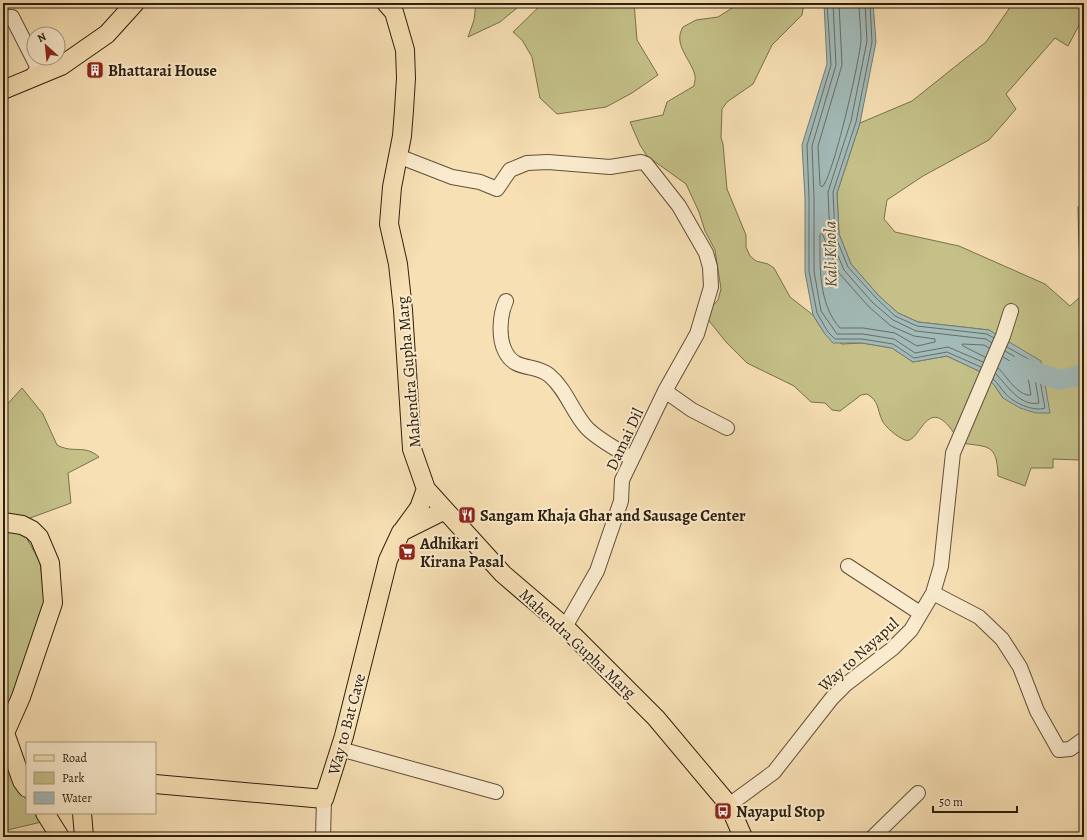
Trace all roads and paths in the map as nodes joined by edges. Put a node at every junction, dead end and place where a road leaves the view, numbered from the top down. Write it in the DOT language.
graph roads {
  1 [pos="135,3"];
  2 [pos="386,3"];
  3 [pos="3,16"];
  4 [pos="28,81"];
  5 [pos="3,90"];
  6 [pos="398,156"];
  7 [pos="506,301"];
  8 [pos="1011,311"];
  9 [pos="665,391"];
  10 [pos="727,428"];
  11 [pos="631,458"];
  12 [pos="426,489"];
  13 [pos="445,510"];
  14 [pos="3,522"];
  15 [pos="401,532"];
  16 [pos="848,566"];
  17 [pos="933,594"];
  18 [pos="920,613"];
  19 [pos="565,627"];
  20 [pos="1084,739"];
  21 [pos="340,749"];
  22 [pos="156,784"];
  23 [pos="26,787"];
  24 [pos="496,792"];
  25 [pos="918,793"];
  26 [pos="324,800"];
  27 [pos="729,806"];
  28 [pos="46,814"];
  29 [pos="82,814"];
  30 [pos="60,837"];
  31 [pos="84,837"];
  32 [pos="323,837"];
  33 [pos="743,837"];
  34 [pos="873,837"];
  1 -- 4 [label="main road"];
  2 -- 6 [label="main road, Mahendra Gupha Marg"];
  3 -- 4 [label="street"];
  4 -- 5 [label="main road"];
  6 -- 9 [label="street, Damai Dil"];
  6 -- 12 [label="main road, Mahendra Gupha Marg"];
  7 -- 11 [label="street"];
  8 -- 17 [label="street, Way to Nayapul"];
  9 -- 10 [label="street"];
  9 -- 11 [label="street, Damai Dil"];
  11 -- 19 [label="street, Damai Dil"];
  12 -- 13 [label="main road, Mahendra Gupha Marg"];
  12 -- 15 [label="main road, Way to Bat Cave"];
  13 -- 15 [label="main road"];
  13 -- 19 [label="main road, Mahendra Gupha Marg"];
  14 -- 23 [label="main road"];
  15 -- 21 [label="main road, Way to Bat Cave"];
  16 -- 18 [label="street"];
  17 -- 18 [label="street, Way to Nayapul"];
  17 -- 20 [label="street"];
  18 -- 27 [label="street, Way to Nayapul"];
  19 -- 27 [label="main road, Mahendra Gupha Marg"];
  21 -- 24 [label="street"];
  21 -- 26 [label="main road, Way to Bat Cave"];
  22 -- 26 [label="main road"];
  25 -- 34 [label="street"];
  26 -- 32 [label="street"];
  27 -- 33 [label="main road, Mahendra Gupha Marg"];
  28 -- 30 [label="main road"];
  29 -- 31 [label="main road"];
}
